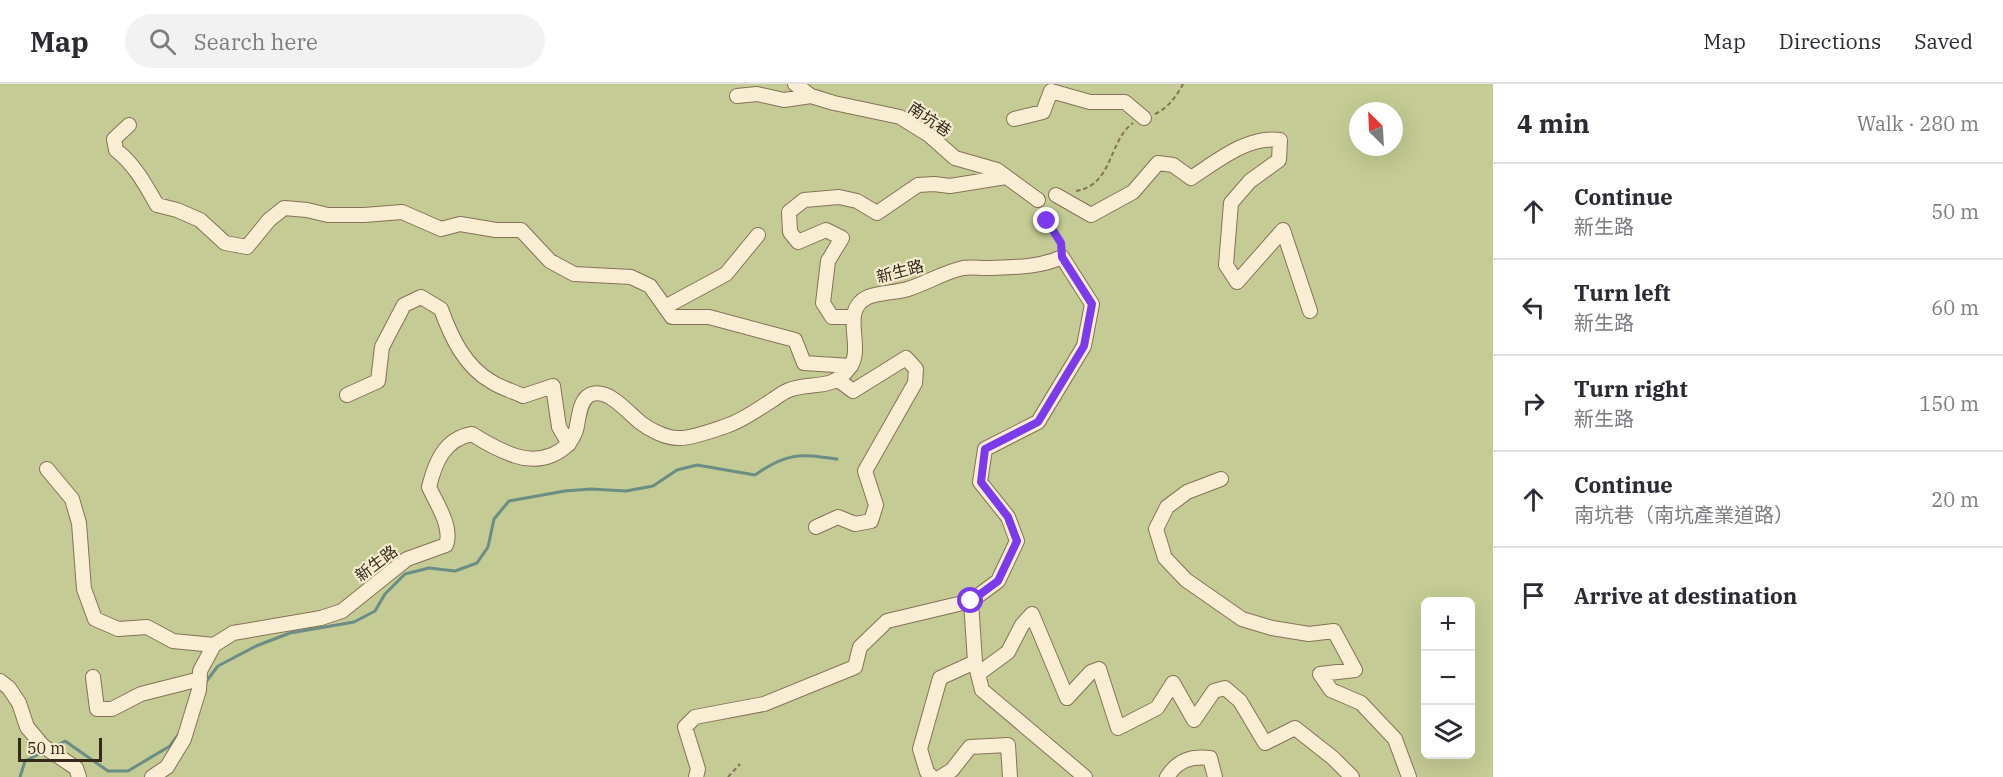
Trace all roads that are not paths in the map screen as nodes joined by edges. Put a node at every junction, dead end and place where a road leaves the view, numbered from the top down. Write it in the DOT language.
graph roads {
  1 [pos="795,84"];
  2 [pos="737,96"];
  3 [pos="811,96"];
  4 [pos="1144,118"];
  5 [pos="1014,119"];
  6 [pos="129,125"];
  7 [pos="1006,177"];
  8 [pos="1056,195"];
  9 [pos="1038,200"];
  10 [pos="758,235"];
  11 [pos="665,307"];
  12 [pos="1310,311"];
  13 [pos="853,317"];
  14 [pos="851,366"];
  15 [pos="837,379"];
  16 [pos="347,395"];
  17 [pos="569,444"];
  18 [pos="47,469"];
  19 [pos="1221,479"];
  20 [pos="816,527"];
  21 [pos="971,601"];
  22 [pos="214,645"];
  23 [pos="976,668"];
  24 [pos="93,677"];
  25 [pos="0,681"];
  26 [pos="199,685"];
  27 [pos="79,777"];
  28 [pos="152,777"];
  29 [pos="696,777"];
  30 [pos="932,777"];
  31 [pos="942,777"];
  32 [pos="1010,777"];
  33 [pos="1085,777"];
  34 [pos="1167,777"];
  35 [pos="1215,777"];
  36 [pos="1352,777"];
  37 [pos="1409,777"];
  1 -- 3 [label="street, 南坑巷"];
  2 -- 3 [label="street"];
  3 -- 7 [label="street, 南坑巷"];
  4 -- 5 [label="street"];
  6 -- 11 [label="street"];
  7 -- 9 [label="street, 南坑巷"];
  7 -- 13 [label="street"];
  8 -- 12 [label="street"];
  10 -- 11 [label="street"];
  11 -- 14 [label="street"];
  13 -- 14 [label="street"];
  13 -- 21 [label="street, 新生路"];
  14 -- 15 [label="street"];
  15 -- 17 [label="street"];
  15 -- 20 [label="street"];
  16 -- 17 [label="street"];
  17 -- 22 [label="street, 新生路"];
  18 -- 22 [label="street"];
  19 -- 37 [label="street"];
  21 -- 23 [label="street"];
  21 -- 29 [label="street"];
  22 -- 26 [label="street"];
  23 -- 30 [label="street"];
  23 -- 33 [label="street"];
  23 -- 36 [label="street"];
  24 -- 26 [label="street"];
  25 -- 27 [label="street"];
  26 -- 28 [label="street"];
  31 -- 32 [label="street"];
  34 -- 35 [label="street"];
}
